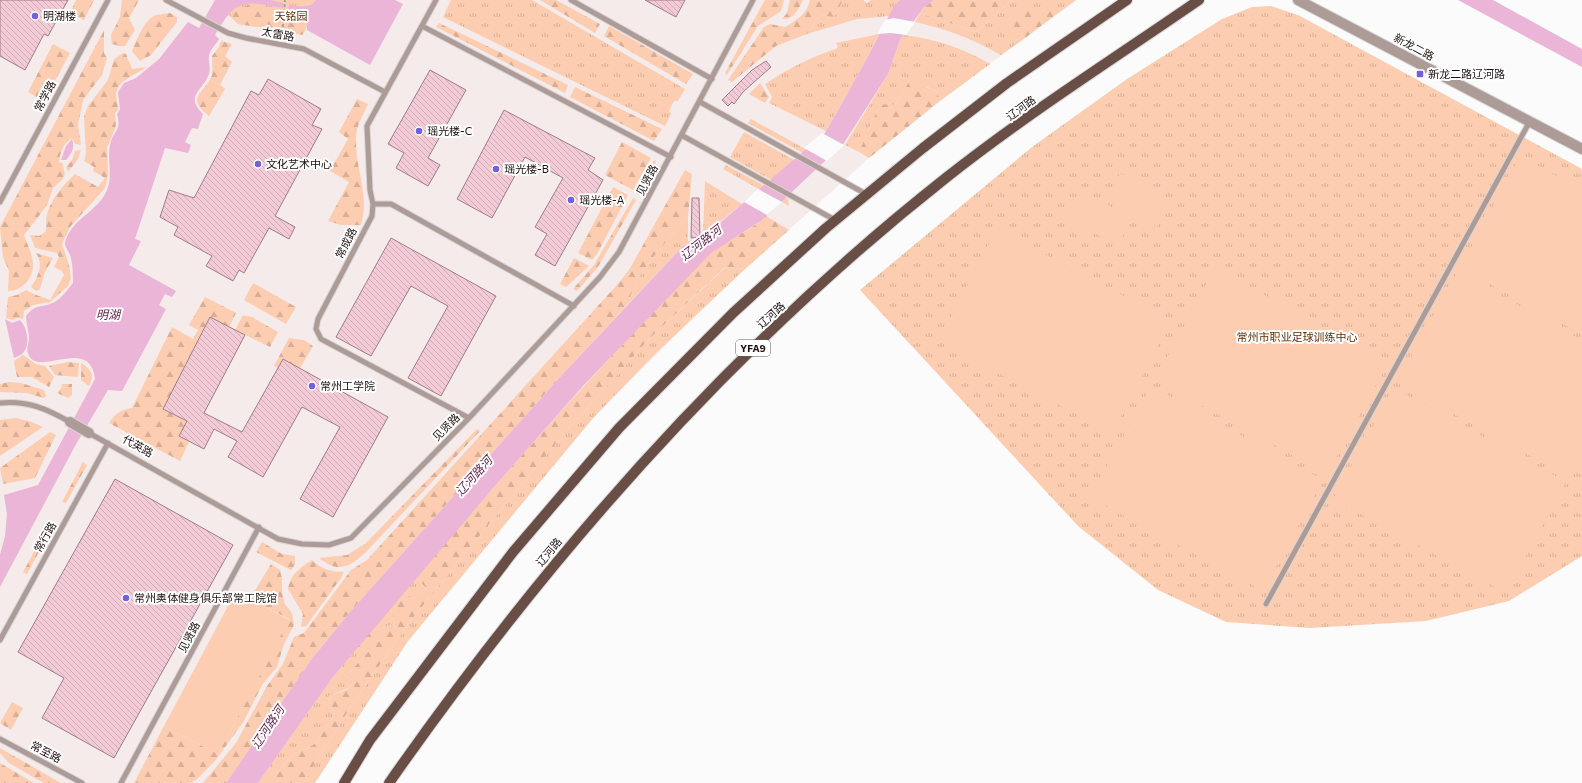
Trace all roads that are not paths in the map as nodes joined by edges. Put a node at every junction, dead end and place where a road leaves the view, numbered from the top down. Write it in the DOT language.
graph roads {
  1 [pos="108,0"];
  2 [pos="166,0"];
  3 [pos="436,0"];
  4 [pos="571,0"];
  5 [pos="752,0"];
  6 [pos="1127,0"];
  7 [pos="1199,0"];
  8 [pos="1298,0"];
  9 [pos="422,26"];
  10 [pos="712,79"];
  11 [pos="385,92"];
  12 [pos="700,102"];
  13 [pos="1530,121"];
  14 [pos="683,136"];
  15 [pos="1582,149"];
  16 [pos="671,157"];
  17 [pos="866,194"];
  18 [pos="0,202"];
  19 [pos="373,204"];
  20 [pos="835,220"];
  21 [pos="574,306"];
  22 [pos="0,403"];
  23 [pos="469,418"];
  24 [pos="70,422"];
  25 [pos="89,433"];
  26 [pos="108,443"];
  27 [pos="260,527"];
  28 [pos="1266,604"];
  29 [pos="0,640"];
  30 [pos="0,739"];
  31 [pos="82,783"];
  32 [pos="121,783"];
  33 [pos="344,783"];
  34 [pos="389,783"];
  1 -- 18 [label="lane, 常学路"];
  2 -- 11 [label="lane, 太雷路"];
  3 -- 9 [label="lane, 常成路"];
  4 -- 10 [label="lane"];
  5 -- 10 [label="lane, 见贤路"];
  6 -- 17 [label="main road"];
  7 -- 34 [label="main road, 辽河路 / YFA9"];
  8 -- 13 [label="street, 新龙二路"];
  9 -- 11 [label="lane, 常成路"];
  9 -- 16 [label="lane"];
  10 -- 12 [label="lane, 见贤路"];
  11 -- 19 [label="lane, 常成路"];
  12 -- 14 [label="lane, 见贤路"];
  12 -- 17 [label="lane"];
  13 -- 15 [label="street, 新龙二路"];
  13 -- 28 [label="lane"];
  14 -- 16 [label="lane, 见贤路"];
  14 -- 20 [label="lane"];
  16 -- 21 [label="lane, 见贤路"];
  17 -- 20 [label="main road"];
  19 -- 21 [label="lane"];
  19 -- 23 [label="lane, 常成路"];
  20 -- 33 [label="main road"];
  21 -- 23 [label="lane, 见贤路"];
  22 -- 24 [label="lane, 代英路"];
  23 -- 27 [label="lane, 见贤路"];
  24 -- 25 [label="street, 代英路"];
  25 -- 26 [label="lane, 代英路"];
  26 -- 27 [label="lane, 代英路"];
  26 -- 29 [label="lane, 常行路"];
  27 -- 32 [label="lane, 见贤路"];
  30 -- 31 [label="lane, 常至路"];
}
